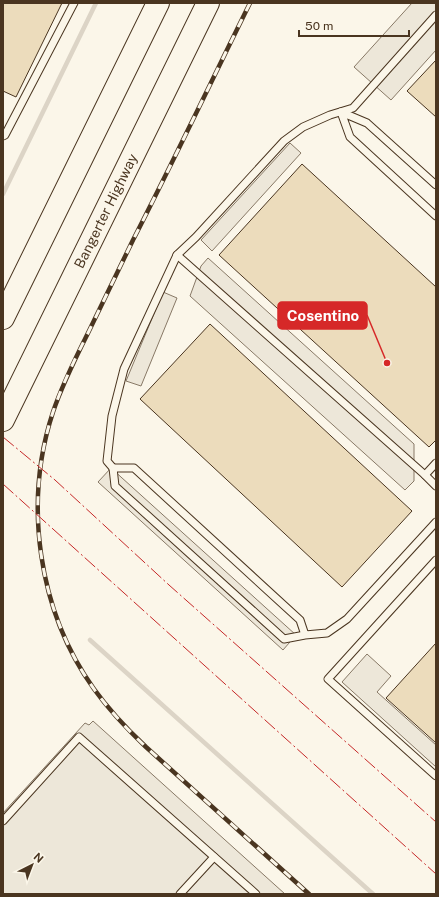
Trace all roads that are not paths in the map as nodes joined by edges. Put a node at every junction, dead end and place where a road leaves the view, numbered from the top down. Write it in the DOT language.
graph roads {
  1 [pos="74,3"];
  2 [pos="158,3"];
  3 [pos="208,3"];
  4 [pos="436,16"];
  5 [pos="341,112"];
  6 [pos="3,136"];
  7 [pos="436,185"];
  8 [pos="436,216"];
  9 [pos="177,255"];
  10 [pos="3,318"];
  11 [pos="3,420"];
  12 [pos="436,463"];
  13 [pos="113,468"];
  14 [pos="426,475"];
  15 [pos="436,486"];
  16 [pos="436,522"];
  17 [pos="436,560"];
  18 [pos="305,635"];
  19 [pos="436,776"];
  20 [pos="3,821"];
  21 [pos="214,857"];
  22 [pos="180,894"];
  23 [pos="256,894"];
  1 -- 6 [label="lane"];
  2 -- 10 [label="highway"];
  3 -- 11 [label="highway, Bangerter Highway"];
  4 -- 5 [label="lane"];
  5 -- 7 [label="lane"];
  5 -- 8 [label="lane"];
  5 -- 9 [label="lane"];
  9 -- 13 [label="lane"];
  9 -- 14 [label="lane"];
  12 -- 14 [label="lane"];
  13 -- 18 [label="lane"];
  13 -- 18 [label="lane"];
  14 -- 15 [label="lane"];
  16 -- 18 [label="lane"];
  17 -- 19 [label="lane"];
  20 -- 21 [label="lane"];
  21 -- 22 [label="lane"];
  21 -- 23 [label="lane"];
}
